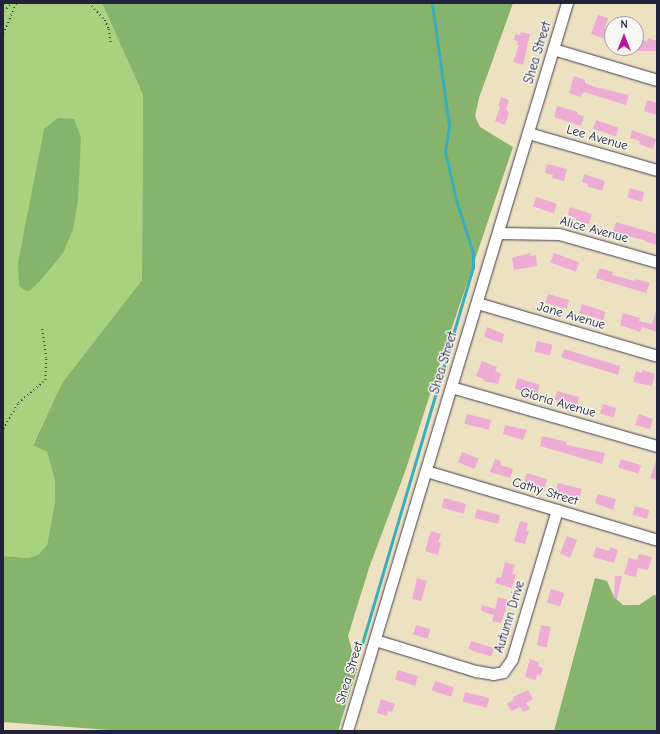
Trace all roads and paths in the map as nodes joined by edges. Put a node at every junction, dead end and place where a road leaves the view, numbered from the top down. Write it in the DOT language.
graph roads {
  1 [pos="15,3"];
  2 [pos="89,3"];
  3 [pos="567,3"];
  4 [pos="3,11"];
  5 [pos="3,34"];
  6 [pos="111,44"];
  7 [pos="553,50"];
  8 [pos="657,80"];
  9 [pos="528,132"];
  10 [pos="657,170"];
  11 [pos="498,233"];
  12 [pos="657,262"];
  13 [pos="477,303"];
  14 [pos="42,329"];
  15 [pos="657,356"];
  16 [pos="452,387"];
  17 [pos="3,429"];
  18 [pos="657,446"];
  19 [pos="426,471"];
  20 [pos="557,510"];
  21 [pos="657,540"];
  22 [pos="375,640"];
  23 [pos="347,731"];
  1 -- 4 [label="path"];
  1 -- 5 [label="path"];
  2 -- 6 [label="path"];
  3 -- 7 [label="street, Shea Street"];
  7 -- 8 [label="street"];
  7 -- 9 [label="street, Shea Street"];
  9 -- 10 [label="street, Lee Avenue"];
  9 -- 11 [label="street, Shea Street"];
  11 -- 12 [label="street, Alice Avenue"];
  11 -- 13 [label="street, Shea Street"];
  13 -- 15 [label="street, Jane Avenue"];
  13 -- 16 [label="street, Shea Street"];
  14 -- 17 [label="path"];
  16 -- 18 [label="street, Gloria Avenue"];
  16 -- 19 [label="street, Shea Street"];
  19 -- 20 [label="street, Cathy Street"];
  19 -- 22 [label="street, Shea Street"];
  20 -- 21 [label="street, Cathy Street"];
  20 -- 22 [label="street, Autumn Drive"];
  22 -- 23 [label="street, Shea Street"];
}
